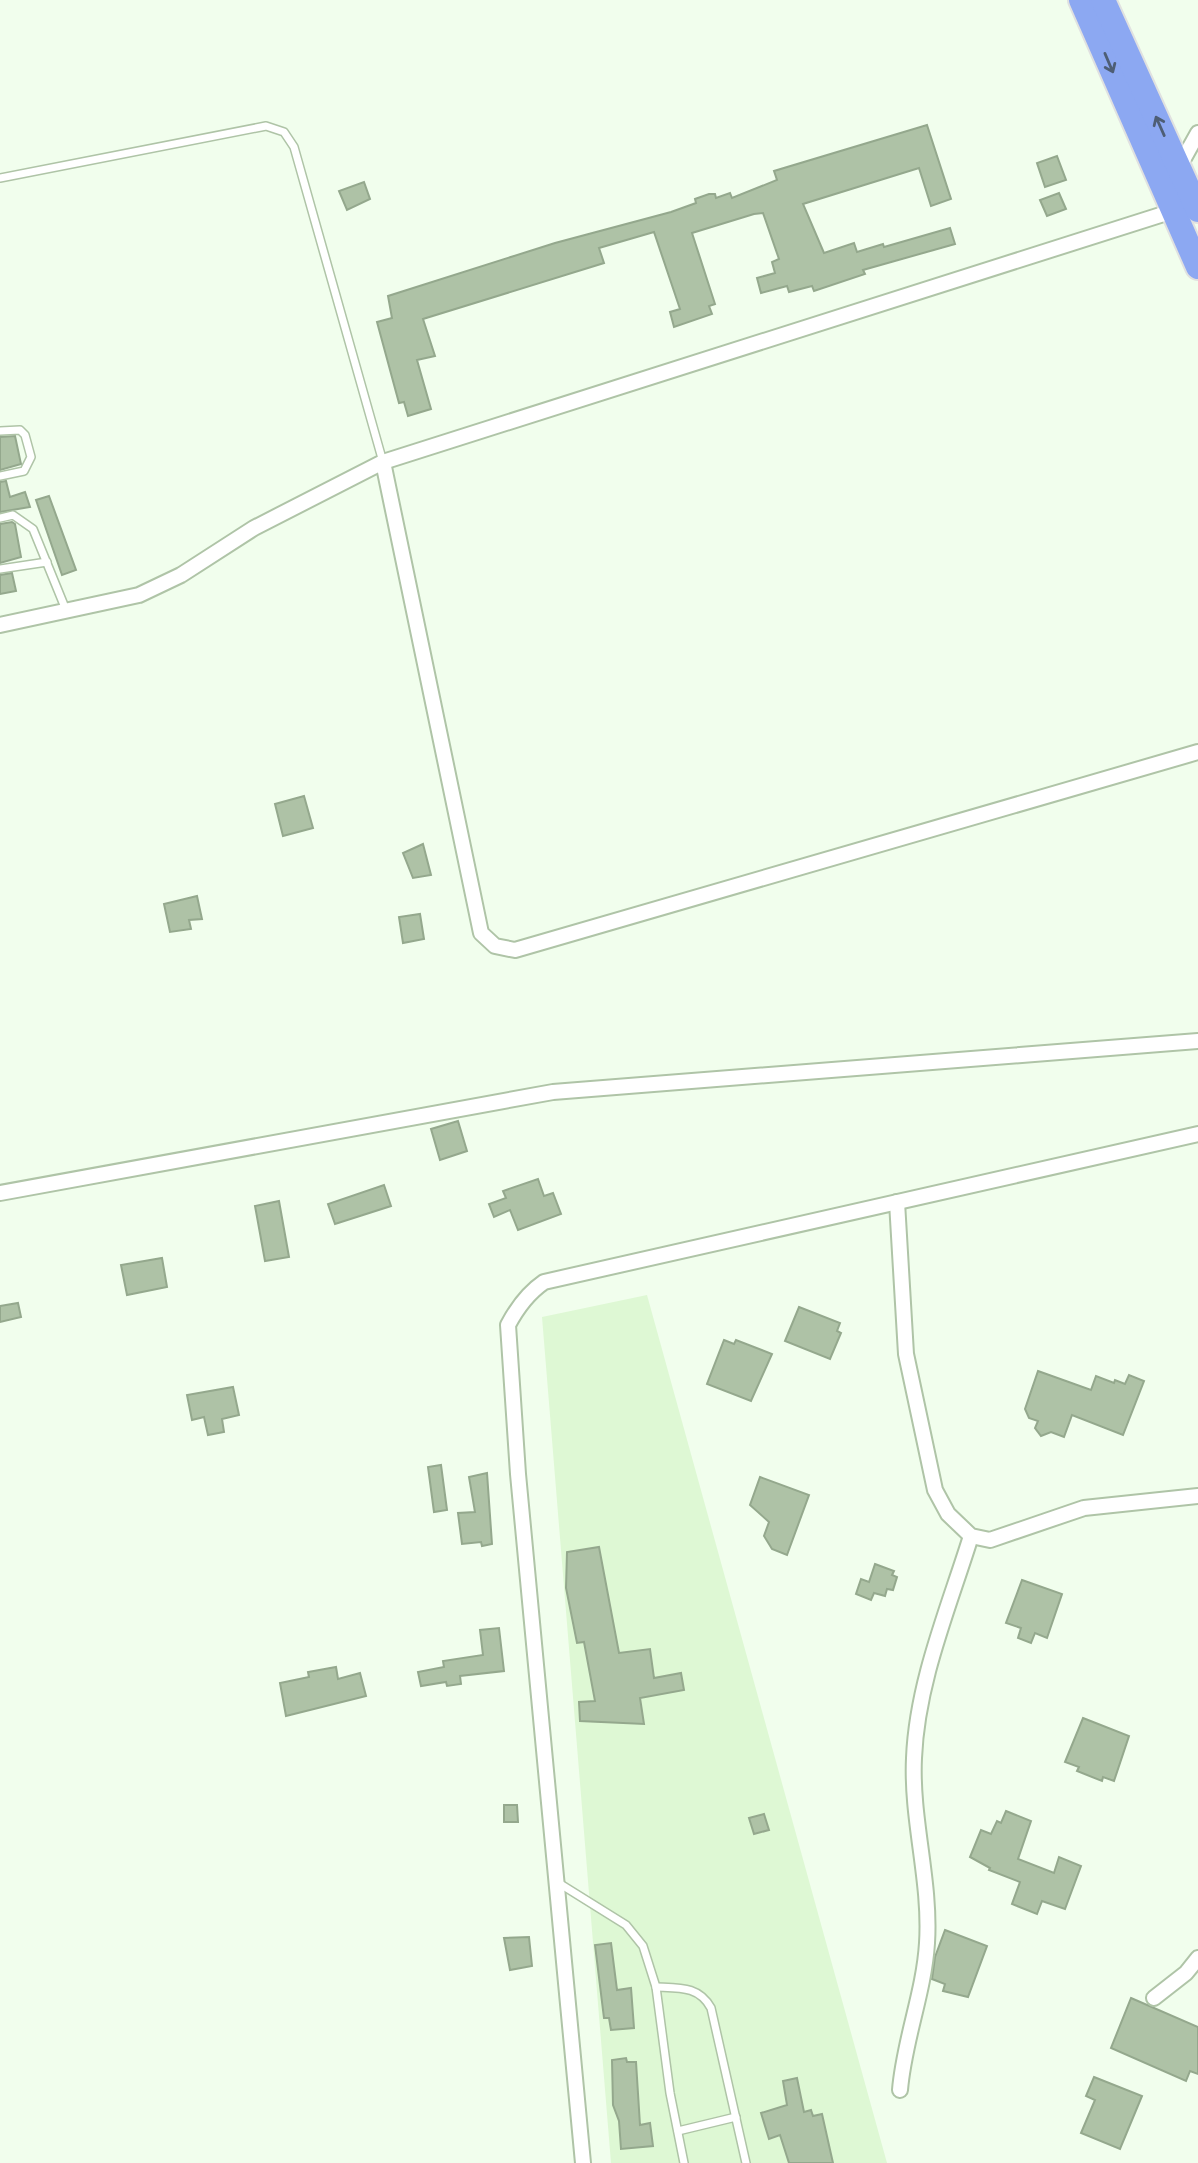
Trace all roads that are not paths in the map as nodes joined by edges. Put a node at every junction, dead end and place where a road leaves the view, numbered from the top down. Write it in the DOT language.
graph roads {
  1 [pos="1082,0"];
  2 [pos="1103,0"];
  3 [pos="1198,133"];
  4 [pos="1179,167"];
  5 [pos="0,178"];
  6 [pos="1198,210"];
  7 [pos="1173,211"];
  8 [pos="1198,267"];
  9 [pos="0,430"];
  10 [pos="383,462"];
  11 [pos="0,476"];
  12 [pos="0,518"];
  13 [pos="47,562"];
  14 [pos="0,569"];
  15 [pos="67,613"];
  16 [pos="0,625"];
  17 [pos="1198,752"];
  18 [pos="1198,1041"];
  19 [pos="1198,1134"];
  20 [pos="0,1193"];
  21 [pos="897,1202"];
  22 [pos="1198,1496"];
  23 [pos="971,1536"];
  24 [pos="557,1881"];
  25 [pos="1198,1958"];
  26 [pos="656,1987"];
  27 [pos="1154,1998"];
  28 [pos="900,2090"];
  29 [pos="736,2117"];
  30 [pos="678,2131"];
  31 [pos="583,2163"];
  32 [pos="684,2163"];
  33 [pos="746,2163"];
  1 -- 7 [label="highway, one-way"];
  4 -- 2 [label="highway, one-way"];
  3 -- 4 [label="street"];
  4 -- 6 [label="highway"];
  5 -- 10 [label="lane"];
  7 -- 8 [label="highway"];
  7 -- 10 [label="street"];
  9 -- 11 [label="lane"];
  10 -- 15 [label="street"];
  10 -- 17 [label="street"];
  12 -- 13 [label="lane"];
  13 -- 14 [label="lane"];
  13 -- 15 [label="lane"];
  15 -- 16 [label="street"];
  18 -- 20 [label="street"];
  19 -- 21 [label="street"];
  21 -- 23 [label="street"];
  21 -- 24 [label="street"];
  22 -- 23 [label="street"];
  23 -- 28 [label="street"];
  24 -- 26 [label="lane"];
  24 -- 31 [label="street"];
  25 -- 27 [label="street"];
  26 -- 29 [label="lane"];
  26 -- 30 [label="lane"];
  29 -- 30 [label="lane"];
  29 -- 33 [label="lane"];
  30 -- 32 [label="lane"];
}
